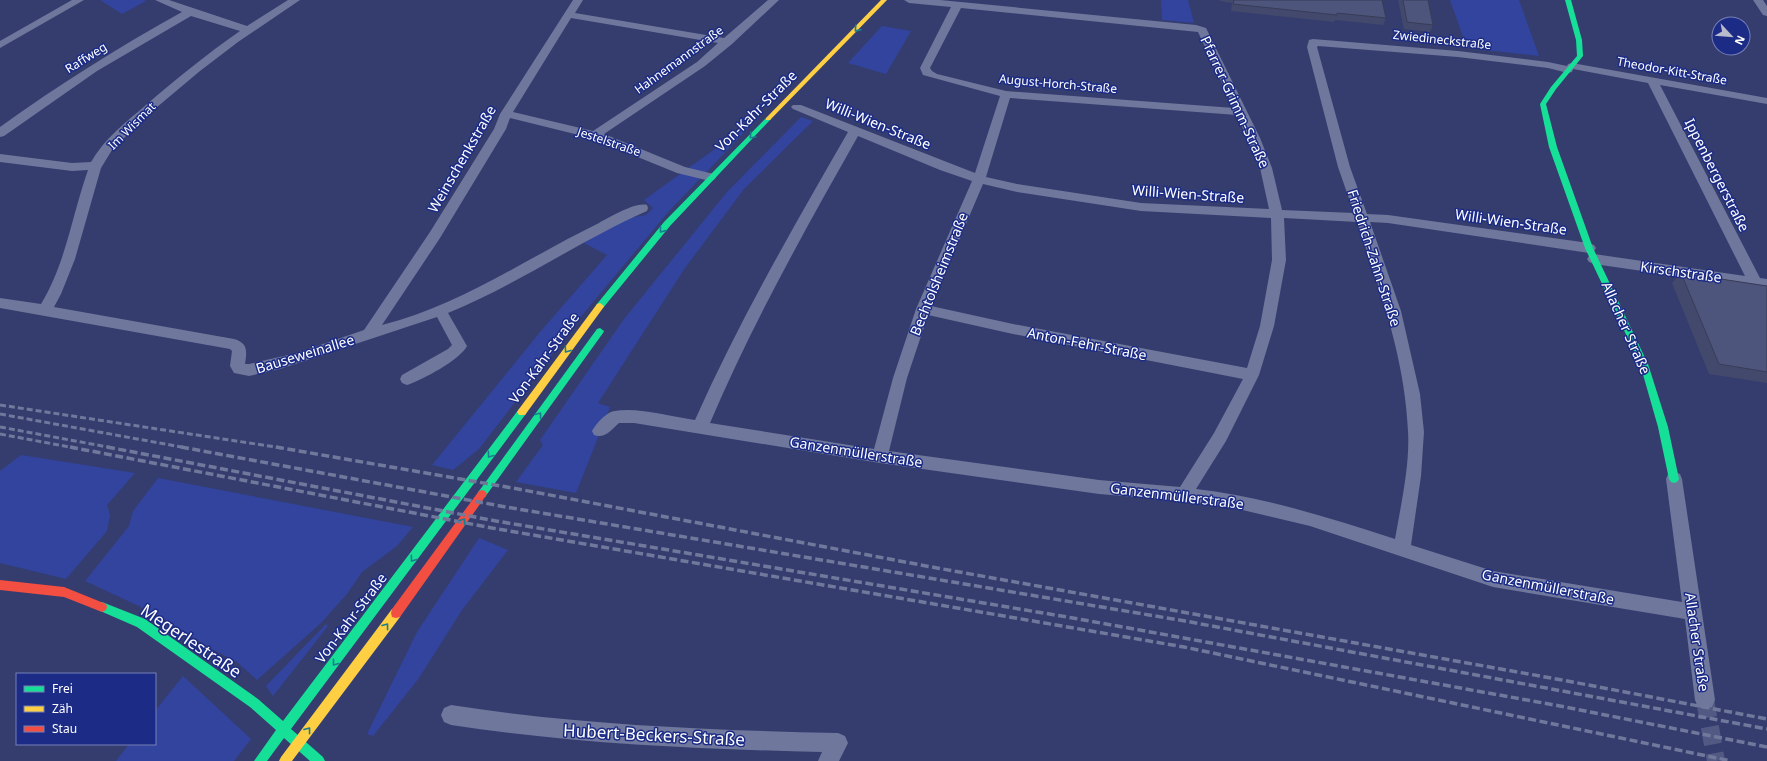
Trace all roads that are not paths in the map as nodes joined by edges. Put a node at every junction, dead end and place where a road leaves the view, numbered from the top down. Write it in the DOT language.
graph roads {
  1 [pos="79,0"];
  2 [pos="160,0"];
  3 [pos="295,0"];
  4 [pos="578,0"];
  5 [pos="774,0"];
  6 [pos="884,0"];
  7 [pos="909,0"];
  8 [pos="1568,0"];
  9 [pos="1758,0"];
  10 [pos="957,5"];
  11 [pos="190,12"];
  12 [pos="1767,13"];
  13 [pos="569,15"];
  14 [pos="247,30"];
  15 [pos="728,42"];
  16 [pos="1313,42"];
  17 [pos="0,45"];
  18 [pos="1570,68"];
  19 [pos="1653,82"];
  20 [pos="1006,94"];
  21 [pos="1767,101"];
  22 [pos="796,109"];
  23 [pos="1241,112"];
  24 [pos="506,114"];
  25 [pos="855,131"];
  26 [pos="0,133"];
  27 [pos="595,135"];
  28 [pos="0,158"];
  29 [pos="95,166"];
  30 [pos="710,177"];
  31 [pos="979,179"];
  32 [pos="643,202"];
  33 [pos="1277,214"];
  34 [pos="1362,218"];
  35 [pos="1592,254"];
  36 [pos="1761,283"];
  37 [pos="0,303"];
  38 [pos="923,309"];
  39 [pos="46,310"];
  40 [pos="440,311"];
  41 [pos="605,324"];
  42 [pos="370,332"];
  43 [pos="1252,375"];
  44 [pos="407,379"];
  45 [pos="700,427"];
  46 [pos="600,431"];
  47 [pos="880,456"];
  48 [pos="1674,479"];
  49 [pos="1184,494"];
  50 [pos="1402,550"];
  51 [pos="0,585"];
  52 [pos="1692,612"];
  53 [pos="1705,700"];
  54 [pos="451,715"];
  55 [pos="318,760"];
  56 [pos="260,761"];
  57 [pos="285,761"];
  58 [pos="828,761"];
  1 -- 17 [label="street"];
  2 -- 11 [label="street"];
  3 -- 14 [label="street, Im Wismat"];
  4 -- 13 [label="street, Weinschenkstraße"];
  5 -- 15 [label="street, Hahnemannstraße"];
  6 -- 30 [label="main road, Von-Kahr-Straße, one-way"];
  7 -- 10 [label="street"];
  8 -- 18 [label="main road, Allacher Straße"];
  9 -- 12 [label="street"];
  10 -- 20 [label="street, August-Horch-Straße"];
  10 -- 23 [label="street, Pfarrer-Grimm-Straße"];
  11 -- 14 [label="street"];
  11 -- 26 [label="street, Raffweg"];
  13 -- 15 [label="street"];
  13 -- 24 [label="street, Weinschenkstraße"];
  14 -- 29 [label="street, Im Wismat"];
  15 -- 27 [label="street, Hahnemannstraße"];
  16 -- 18 [label="street, Zwiedineckstraße"];
  16 -- 34 [label="street, Friedrich-Zahn-Straße"];
  18 -- 19 [label="street, Theodor-Kitt-Straße"];
  18 -- 35 [label="main road, Allacher Straße"];
  19 -- 21 [label="street, Theodor-Kitt-Straße"];
  19 -- 36 [label="street, Ippenbergerstraße"];
  20 -- 23 [label="street, August-Horch-Straße"];
  20 -- 31 [label="street, Bechtolsheimstraße"];
  22 -- 25 [label="street, Willi-Wien-Straße"];
  23 -- 33 [label="street, Pfarrer-Grimm-Straße"];
  24 -- 27 [label="street, Jestelstraße"];
  24 -- 42 [label="street, Weinschenkstraße"];
  25 -- 31 [label="street, Willi-Wien-Straße"];
  25 -- 45 [label="street"];
  27 -- 30 [label="street, Jestelstraße"];
  28 -- 29 [label="street"];
  29 -- 39 [label="street, Im Wismat"];
  30 -- 56 [label="main road, Von-Kahr-Straße, one-way"];
  31 -- 33 [label="street, Willi-Wien-Straße"];
  31 -- 38 [label="street, Bechtolsheimstraße"];
  32 -- 40 [label="street, Bauseweinallee"];
  33 -- 34 [label="street, Willi-Wien-Straße"];
  33 -- 43 [label="street, Pfarrer-Grimm-Straße"];
  34 -- 35 [label="street, Willi-Wien-Straße"];
  34 -- 50 [label="street, Friedrich-Zahn-Straße"];
  35 -- 36 [label="street, Kirschstraße"];
  35 -- 48 [label="main road, Allacher Straße"];
  37 -- 39 [label="street, Bauseweinallee"];
  38 -- 43 [label="street, Anton-Fehr-Straße"];
  38 -- 47 [label="street, Bechtolsheimstraße"];
  39 -- 42 [label="street, Bauseweinallee"];
  40 -- 42 [label="street, Bauseweinallee"];
  40 -- 44 [label="street"];
  57 -- 41 [label="main road, Von-Kahr-Straße, one-way"];
  43 -- 49 [label="street, Pfarrer-Grimm-Straße"];
  45 -- 46 [label="street, Ganzenmüllerstraße"];
  45 -- 47 [label="street, Ganzenmüllerstraße"];
  47 -- 49 [label="street, Ganzenmüllerstraße"];
  48 -- 52 [label="street, Allacher Straße"];
  49 -- 50 [label="street, Ganzenmüllerstraße"];
  50 -- 52 [label="street, Ganzenmüllerstraße"];
  51 -- 55 [label="main road, Megerlestraße"];
  52 -- 53 [label="street, Allacher Straße"];
  54 -- 58 [label="street, Hubert-Beckers-Straße"];
}
